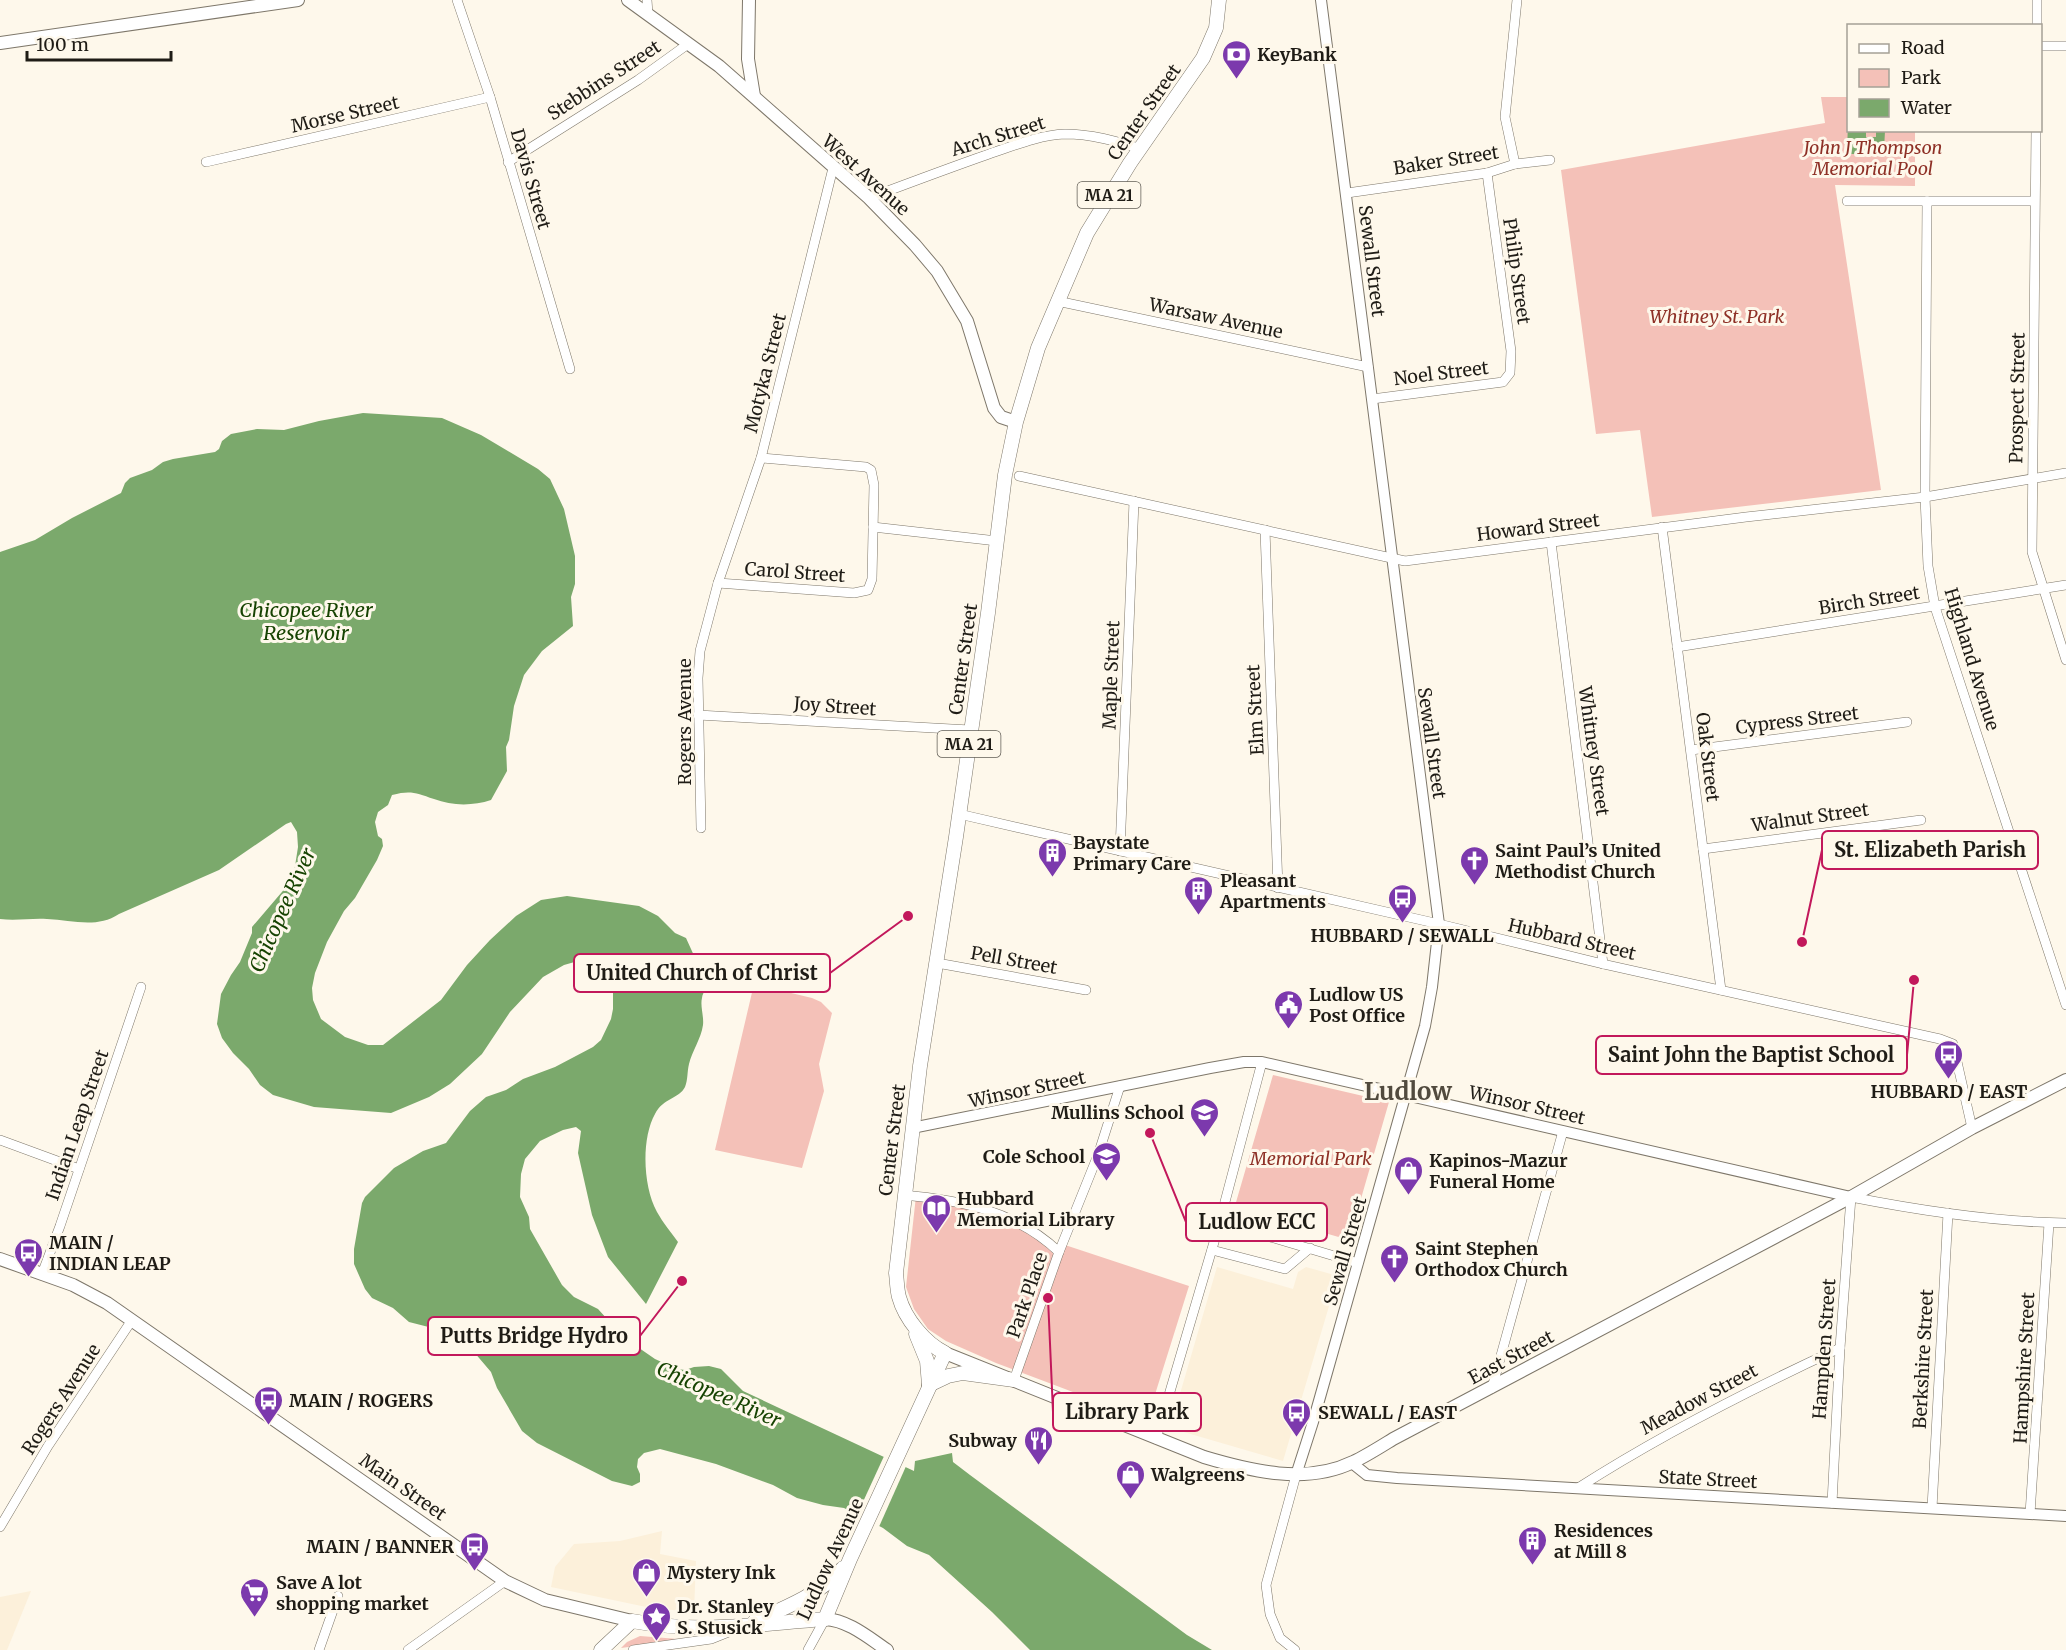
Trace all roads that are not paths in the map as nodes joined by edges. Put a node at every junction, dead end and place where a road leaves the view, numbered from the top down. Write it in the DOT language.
graph roads {
  1 [pos="298,0"];
  2 [pos="457,0"];
  3 [pos="628,0"];
  4 [pos="647,0"];
  5 [pos="749,0"];
  6 [pos="1219,0"];
  7 [pos="1321,0"];
  8 [pos="1517,0"];
  9 [pos="2037,0"];
  10 [pos="648,14"];
  11 [pos="2037,24"];
  12 [pos="0,43"];
  13 [pos="688,44"];
  14 [pos="2042,46"];
  15 [pos="2066,46"];
  16 [pos="754,96"];
  17 [pos="490,97"];
  18 [pos="2036,132"];
  19 [pos="1141,149"];
  20 [pos="1550,160"];
  21 [pos="206,162"];
  22 [pos="508,162"];
  23 [pos="1515,164"];
  24 [pos="833,168"];
  25 [pos="1487,173"];
  26 [pos="1347,193"];
  27 [pos="869,198"];
  28 [pos="1847,201"];
  29 [pos="1927,201"];
  30 [pos="2034,201"];
  31 [pos="1057,301"];
  32 [pos="1368,367"];
  33 [pos="570,369"];
  34 [pos="1510,373"];
  35 [pos="1372,399"];
  36 [pos="1016,422"];
  37 [pos="761,458"];
  38 [pos="2066,473"];
  39 [pos="1019,476"];
  40 [pos="2032,478"];
  41 [pos="1925,497"];
  42 [pos="1134,501"];
  43 [pos="873,527"];
  44 [pos="1662,527"];
  45 [pos="1265,530"];
  46 [pos="997,541"];
  47 [pos="1551,542"];
  48 [pos="1392,559"];
  49 [pos="718,582"];
  50 [pos="2066,585"];
  51 [pos="2043,589"];
  52 [pos="1935,607"];
  53 [pos="1677,646"];
  54 [pos="2066,660"];
  55 [pos="698,715"];
  56 [pos="1907,722"];
  57 [pos="970,730"];
  58 [pos="1691,750"];
  59 [pos="959,814"];
  60 [pos="1921,820"];
  61 [pos="701,828"];
  62 [pos="1703,849"];
  63 [pos="1120,851"];
  64 [pos="1278,888"];
  65 [pos="1440,924"];
  66 [pos="937,963"];
  67 [pos="1604,964"];
  68 [pos="141,987"];
  69 [pos="1086,990"];
  70 [pos="1721,990"];
  71 [pos="2066,1005"];
  72 [pos="1262,1062"];
  73 [pos="2066,1080"];
  74 [pos="1120,1086"];
  75 [pos="1407,1094"];
  76 [pos="912,1128"];
  77 [pos="1972,1128"];
  78 [pos="1563,1131"];
  79 [pos="0,1140"];
  80 [pos="79,1169"];
  81 [pos="903,1195"];
  82 [pos="1851,1197"];
  83 [pos="1948,1213"];
  84 [pos="1220,1222"];
  85 [pos="2049,1223"];
  86 [pos="2066,1223"];
  87 [pos="1310,1248"];
  88 [pos="1212,1250"];
  89 [pos="1059,1252"];
  90 [pos="0,1259"];
  91 [pos="1358,1263"];
  92 [pos="42,1274"];
  93 [pos="908,1316"];
  94 [pos="132,1320"];
  95 [pos="1840,1348"];
  96 [pos="945,1353"];
  97 [pos="1014,1380"];
  98 [pos="929,1385"];
  99 [pos="1492,1388"];
  100 [pos="1156,1439"];
  101 [pos="1352,1463"];
  102 [pos="1296,1475"];
  103 [pos="1578,1488"];
  104 [pos="1832,1503"];
  105 [pos="1932,1508"];
  106 [pos="2030,1514"];
  107 [pos="2066,1516"];
  108 [pos="0,1527"];
  109 [pos="850,1559"];
  110 [pos="505,1581"];
  111 [pos="338,1596"];
  112 [pos="825,1619"];
  113 [pos="632,1621"];
  114 [pos="740,1628"];
  115 [pos="881,1648"];
  116 [pos="319,1650"];
  117 [pos="408,1650"];
  118 [pos="601,1650"];
  119 [pos="633,1650"];
  120 [pos="808,1650"];
  121 [pos="1295,1650"];
  1 -- 12 [label="main road"];
  2 -- 17 [label="street, Davis Street"];
  3 -- 10 [label="main road, West Avenue"];
  4 -- 10 [label="street"];
  5 -- 16 [label="main road"];
  6 -- 19 [label="main road, Center Street / MA 21"];
  7 -- 26 [label="street, Sewall Street"];
  8 -- 23 [label="street"];
  9 -- 11 [label="street"];
  10 -- 13 [label="main road, West Avenue"];
  13 -- 16 [label="main road, West Avenue"];
  13 -- 22 [label="street, Stebbins Street"];
  14 -- 15 [label="street"];
  16 -- 24 [label="main road, West Avenue"];
  17 -- 21 [label="street, Morse Street"];
  17 -- 22 [label="street, Davis Street"];
  18 -- 30 [label="street, Prospect Street"];
  19 -- 27 [label="street, Arch Street"];
  19 -- 31 [label="main road, Center Street / MA 21"];
  20 -- 23 [label="street, Baker Street"];
  22 -- 33 [label="street, Davis Street"];
  23 -- 25 [label="street, Baker Street"];
  24 -- 27 [label="main road, West Avenue"];
  24 -- 37 [label="street, Motyka Street"];
  25 -- 26 [label="street, Baker Street"];
  25 -- 34 [label="street, Philip Street"];
  26 -- 32 [label="street, Sewall Street"];
  27 -- 36 [label="main road, West Avenue"];
  28 -- 29 [label="street"];
  29 -- 30 [label="street"];
  29 -- 41 [label="street, Highland Avenue"];
  30 -- 40 [label="street, Prospect Street"];
  31 -- 32 [label="street, Warsaw Avenue"];
  31 -- 36 [label="main road, Center Street / MA 21"];
  32 -- 35 [label="street, Sewall Street"];
  34 -- 35 [label="street, Noel Street"];
  35 -- 48 [label="street, Sewall Street"];
  36 -- 46 [label="main road, Center Street / MA 21"];
  37 -- 43 [label="street"];
  37 -- 49 [label="street, Motyka Street"];
  38 -- 40 [label="street, Howard Street"];
  39 -- 42 [label="street, Howard Street"];
  40 -- 41 [label="street, Howard Street"];
  40 -- 51 [label="street, Prospect Street"];
  41 -- 44 [label="street, Howard Street"];
  41 -- 52 [label="street, Highland Avenue"];
  42 -- 45 [label="street, Howard Street"];
  42 -- 63 [label="street, Maple Street"];
  43 -- 46 [label="street"];
  43 -- 49 [label="street, Carol Street"];
  44 -- 47 [label="street, Howard Street"];
  44 -- 53 [label="street, Oak Street"];
  45 -- 48 [label="street, Howard Street"];
  45 -- 64 [label="street, Elm Street"];
  46 -- 57 [label="main road, Center Street / MA 21"];
  47 -- 48 [label="street, Howard Street"];
  47 -- 67 [label="street, Whitney Street"];
  48 -- 65 [label="street, Sewall Street"];
  49 -- 55 [label="street, Rogers Avenue"];
  50 -- 51 [label="street, Birch Street"];
  51 -- 52 [label="street, Birch Street"];
  51 -- 54 [label="street, Prospect Street"];
  52 -- 53 [label="street, Birch Street"];
  52 -- 71 [label="street, Highland Avenue"];
  53 -- 58 [label="street, Oak Street"];
  55 -- 57 [label="street, Joy Street"];
  55 -- 61 [label="street, Rogers Avenue"];
  56 -- 58 [label="street, Cypress Street"];
  57 -- 59 [label="main road, Center Street / MA 21"];
  58 -- 62 [label="street, Oak Street"];
  59 -- 63 [label="street, Hubbard Street"];
  59 -- 66 [label="main road, Center Street / MA 21"];
  60 -- 62 [label="street, Walnut Street"];
  62 -- 70 [label="street, Oak Street"];
  63 -- 64 [label="street, Hubbard Street"];
  64 -- 65 [label="street, Hubbard Street"];
  65 -- 67 [label="street, Hubbard Street"];
  65 -- 75 [label="street, Sewall Street"];
  66 -- 69 [label="street, Pell Street"];
  66 -- 76 [label="main road, Center Street / MA 21"];
  67 -- 70 [label="street, Hubbard Street"];
  68 -- 80 [label="street, Indian Leap Street"];
  70 -- 77 [label="street, Hubbard Street"];
  72 -- 74 [label="street, Winsor Street"];
  72 -- 75 [label="street, Winsor Street"];
  72 -- 84 [label="street"];
  73 -- 77 [label="main road, East Street"];
  74 -- 76 [label="street, Winsor Street"];
  74 -- 89 [label="street, Park Place"];
  75 -- 78 [label="street, Winsor Street"];
  75 -- 91 [label="street, Sewall Street"];
  76 -- 81 [label="main road, Center Street / MA 21"];
  77 -- 82 [label="main road, East Street"];
  78 -- 82 [label="street, Winsor Street"];
  78 -- 99 [label="street"];
  79 -- 80 [label="street"];
  80 -- 92 [label="street, Indian Leap Street"];
  81 -- 89 [label="street"];
  81 -- 93 [label="main road, Center Street / MA 21"];
  82 -- 83 [label="street, Winsor Street"];
  82 -- 95 [label="street, Hampden Street"];
  82 -- 99 [label="main road, East Street"];
  83 -- 85 [label="street, Winsor Street"];
  83 -- 105 [label="street, Berkshire Street"];
  84 -- 87 [label="street"];
  84 -- 88 [label="street"];
  85 -- 86 [label="street, Winsor Street"];
  85 -- 106 [label="street, Hampshire Street"];
  87 -- 88 [label="street"];
  87 -- 91 [label="street"];
  88 -- 100 [label="street"];
  89 -- 97 [label="street, Park Place"];
  90 -- 92 [label="main road, Main Street"];
  91 -- 102 [label="street, Sewall Street"];
  92 -- 94 [label="main road, Main Street"];
  93 -- 96 [label="main road, Center Street / MA 21"];
  93 -- 98 [label="main road"];
  94 -- 108 [label="street, Rogers Avenue"];
  94 -- 110 [label="main road, Main Street"];
  95 -- 103 [label="street, Meadow Street"];
  95 -- 104 [label="street, Hampden Street"];
  96 -- 97 [label="main road, East Street"];
  96 -- 98 [label="main road"];
  97 -- 98 [label="main road"];
  97 -- 100 [label="main road, East Street"];
  98 -- 109 [label="main road, Ludlow Avenue"];
  99 -- 101 [label="main road, East Street"];
  100 -- 102 [label="main road, East Street"];
  101 -- 102 [label="main road, East Street"];
  101 -- 103 [label="street, State Street"];
  102 -- 121 [label="street"];
  103 -- 104 [label="street, State Street"];
  104 -- 105 [label="street, State Street"];
  105 -- 106 [label="street, State Street"];
  106 -- 107 [label="street, State Street"];
  109 -- 112 [label="main road, Ludlow Avenue"];
  109 -- 114 [label="main road"];
  110 -- 113 [label="main road, Main Street"];
  110 -- 117 [label="street"];
  111 -- 116 [label="street"];
  112 -- 114 [label="main road, Main Street"];
  112 -- 115 [label="main road, Main Street"];
  112 -- 120 [label="street, Ludlow Avenue"];
  113 -- 114 [label="main road, Main Street"];
  113 -- 118 [label="main road"];
  114 -- 119 [label="street"];
}
